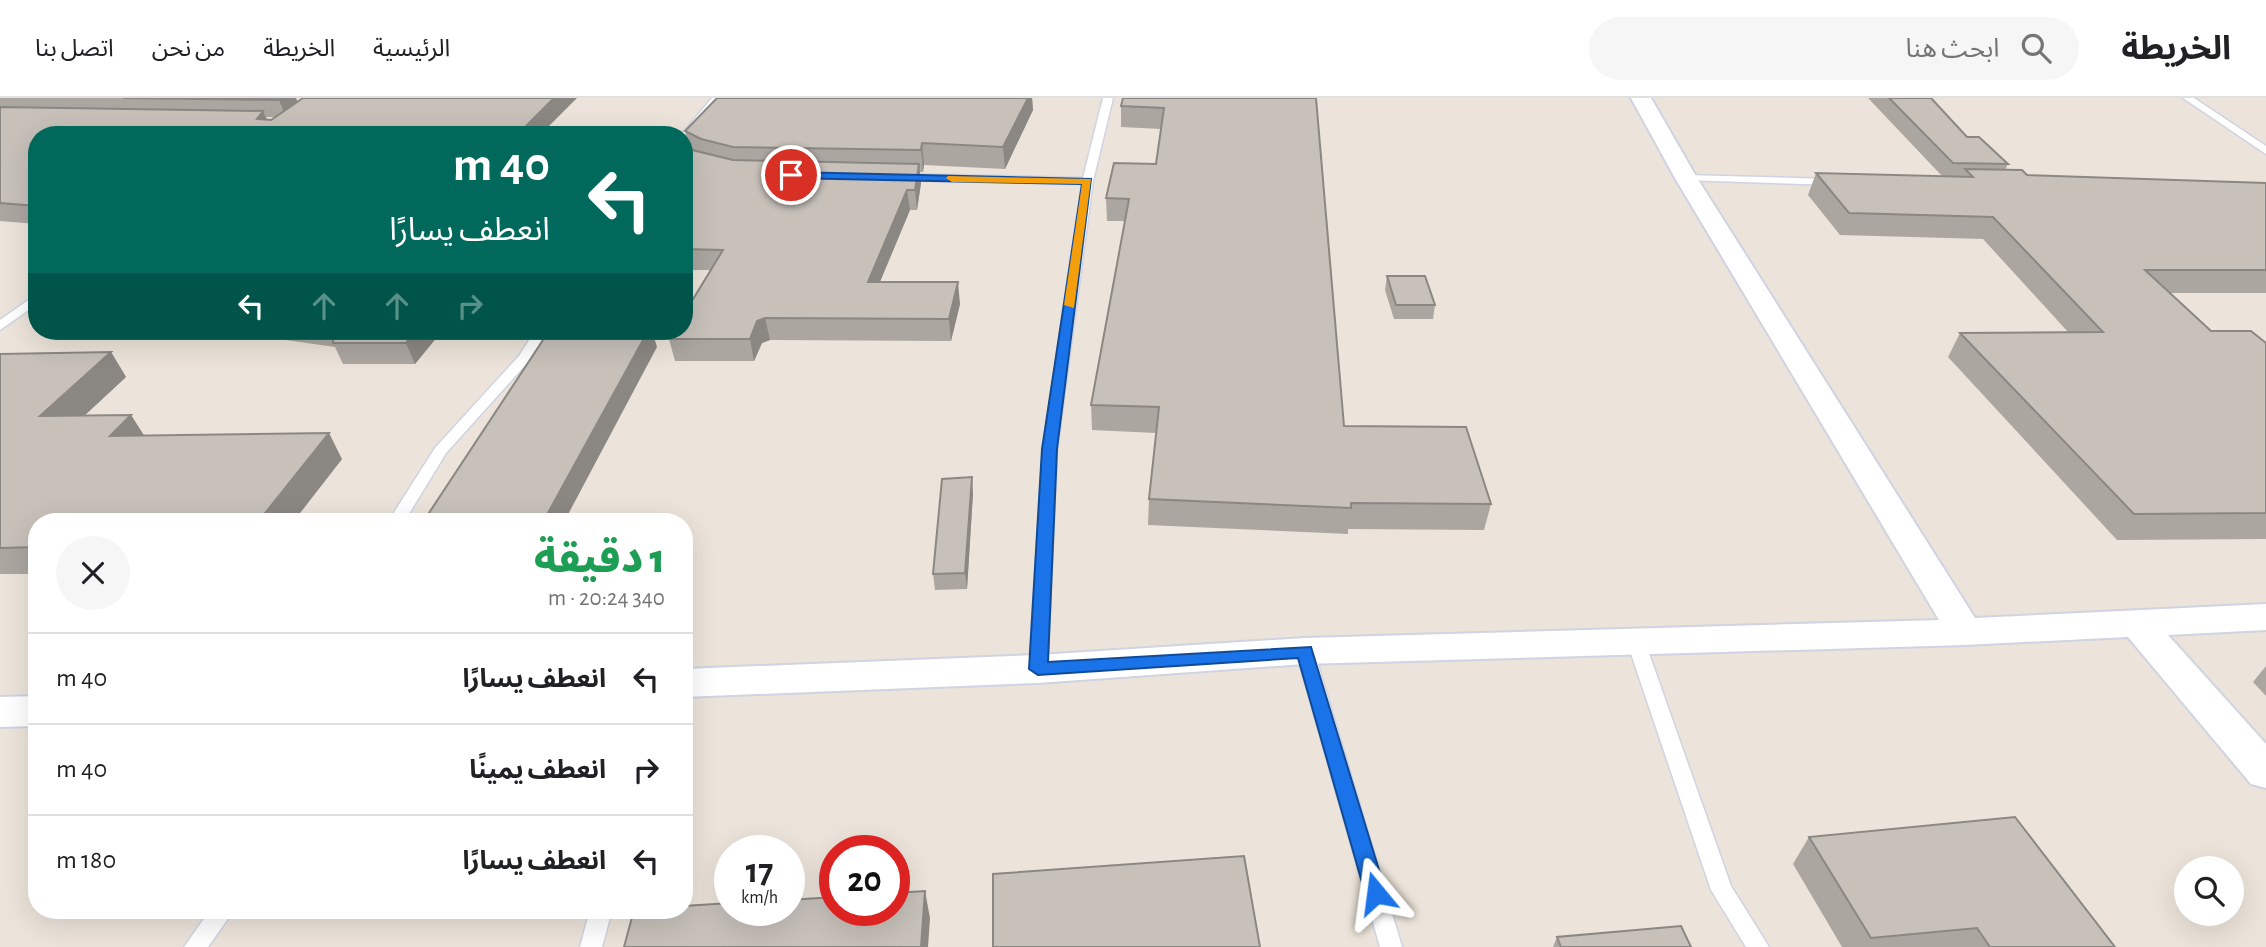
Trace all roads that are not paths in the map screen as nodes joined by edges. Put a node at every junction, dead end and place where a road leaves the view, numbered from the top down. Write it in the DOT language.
graph roads {
  1 [pos="718,98"];
  2 [pos="1108,98"];
  3 [pos="1641,98"];
  4 [pos="2188,98"];
  5 [pos="693,127"];
  6 [pos="2266,151"];
  7 [pos="885,177"];
  8 [pos="1686,178"];
  9 [pos="1088,181"];
  10 [pos="1849,182"];
  11 [pos="28,305"];
  12 [pos="0,326"];
  13 [pos="535,340"];
  14 [pos="402,513"];
  15 [pos="2266,617"];
  16 [pos="2137,623"];
  17 [pos="1965,632"];
  18 [pos="1636,642"];
  19 [pos="1305,651"];
  20 [pos="1038,669"];
  21 [pos="693,683"];
  22 [pos="28,711"];
  23 [pos="0,712"];
  24 [pos="2266,772"];
  25 [pos="216,919"];
  26 [pos="599,919"];
  27 [pos="195,947"];
  28 [pos="592,947"];
  29 [pos="1391,947"];
  30 [pos="1758,947"];
  1 -- 5 [label="lane"];
  2 -- 9 [label="lane"];
  3 -- 8 [label="street"];
  4 -- 6 [label="lane"];
  7 -- 9 [label="lane"];
  8 -- 10 [label="lane"];
  8 -- 17 [label="street"];
  9 -- 20 [label="lane"];
  11 -- 12 [label="lane"];
  13 -- 14 [label="lane"];
  15 -- 16 [label="street"];
  16 -- 17 [label="street"];
  16 -- 24 [label="street"];
  17 -- 18 [label="street"];
  18 -- 19 [label="street"];
  18 -- 30 [label="lane"];
  19 -- 20 [label="street"];
  19 -- 29 [label="lane"];
  20 -- 21 [label="street"];
  22 -- 23 [label="street"];
  25 -- 27 [label="lane"];
  26 -- 28 [label="lane"];
}
